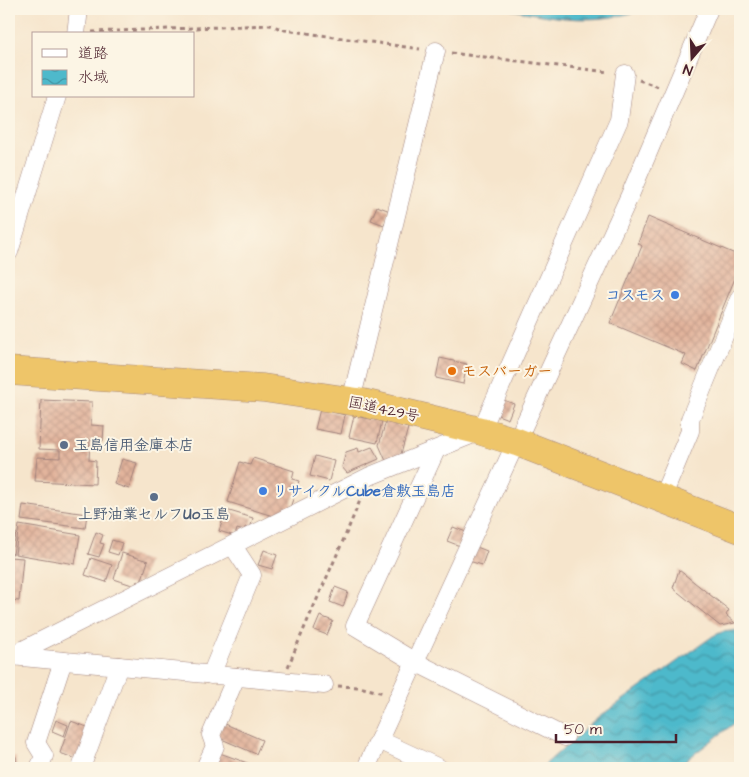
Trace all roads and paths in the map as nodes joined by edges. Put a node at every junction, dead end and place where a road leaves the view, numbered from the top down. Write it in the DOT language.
graph roads {
  1 [pos="79,9"];
  2 [pos="709,9"];
  3 [pos="76,32"];
  4 [pos="100,32"];
  5 [pos="436,51"];
  6 [pos="624,74"];
  7 [pos="674,92"];
  8 [pos="56,98"];
  9 [pos="10,243"];
  10 [pos="740,297"];
  11 [pos="9,371"];
  12 [pos="351,401"];
  13 [pos="480,431"];
  14 [pos="517,442"];
  15 [pos="436,450"];
  16 [pos="370,476"];
  17 [pos="662,498"];
  18 [pos="740,529"];
  19 [pos="232,546"];
  20 [pos="10,656"];
  21 [pos="63,661"];
  22 [pos="415,662"];
  23 [pos="119,666"];
  24 [pos="211,675"];
  25 [pos="236,677"];
  26 [pos="283,681"];
  27 [pos="324,685"];
  28 [pos="399,697"];
  29 [pos="566,737"];
  30 [pos="379,740"];
  31 [pos="39,768"];
  32 [pos="81,768"];
  33 [pos="205,768"];
  34 [pos="366,768"];
  35 [pos="439,768"];
  1 -- 3 [label="street"];
  2 -- 7 [label="street"];
  4 -- 5 [label="path"];
  5 -- 6 [label="path"];
  5 -- 12 [label="street"];
  6 -- 7 [label="path"];
  6 -- 13 [label="street"];
  7 -- 14 [label="street"];
  8 -- 9 [label="street"];
  10 -- 17 [label="street"];
  11 -- 12 [label="highway, 国道429号"];
  12 -- 13 [label="highway, 国道429号"];
  13 -- 14 [label="highway, 国道429号"];
  13 -- 15 [label="street"];
  14 -- 17 [label="highway, 国道429号"];
  14 -- 22 [label="street"];
  15 -- 16 [label="street"];
  15 -- 22 [label="street"];
  16 -- 19 [label="street"];
  16 -- 26 [label="path"];
  17 -- 18 [label="highway, 国道429号"];
  19 -- 20 [label="street"];
  19 -- 24 [label="street"];
  20 -- 21 [label="street"];
  21 -- 23 [label="street"];
  21 -- 31 [label="street"];
  22 -- 28 [label="street"];
  22 -- 29 [label="street"];
  23 -- 24 [label="street"];
  23 -- 32 [label="street"];
  24 -- 25 [label="street"];
  25 -- 26 [label="street"];
  25 -- 33 [label="street"];
  26 -- 27 [label="street"];
  27 -- 28 [label="path"];
  28 -- 30 [label="street"];
  30 -- 34 [label="street"];
  30 -- 35 [label="street"];
}
